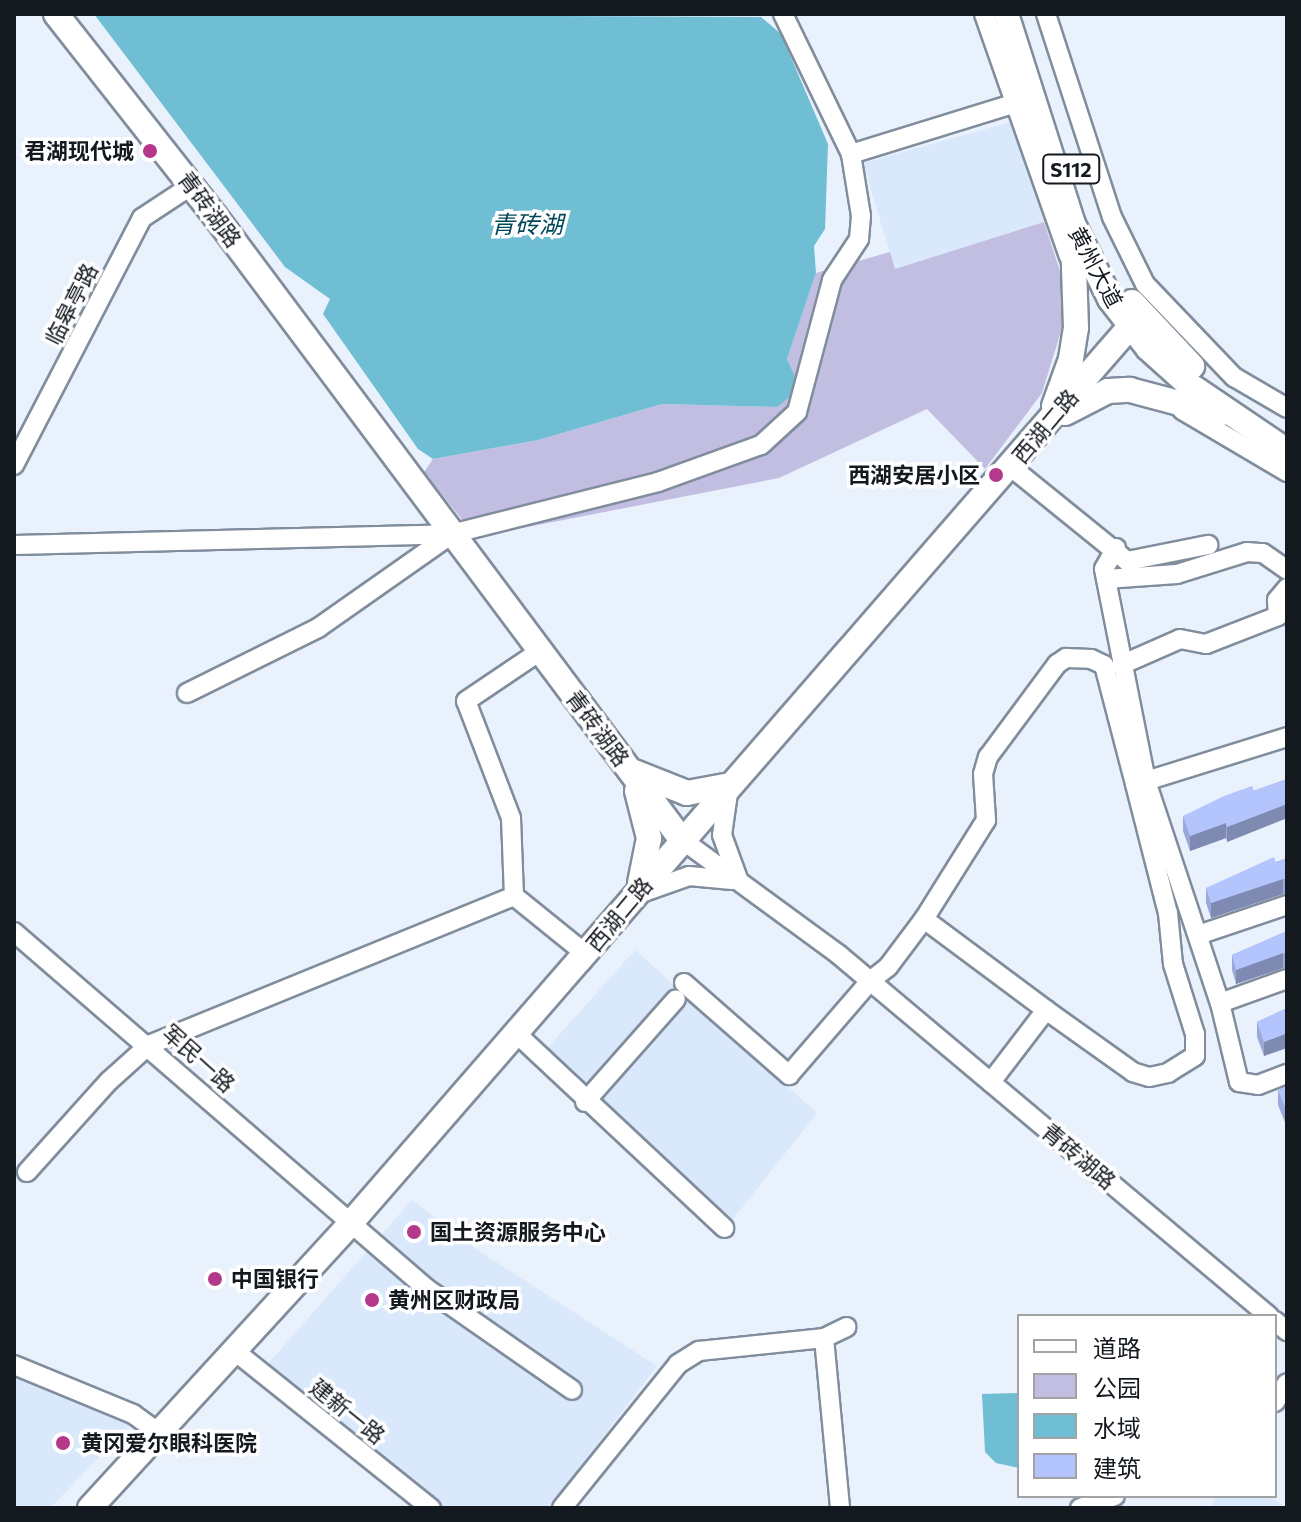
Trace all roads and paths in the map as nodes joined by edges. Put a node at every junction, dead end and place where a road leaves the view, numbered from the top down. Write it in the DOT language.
graph roads {
  1 [pos="56,14"];
  2 [pos="783,14"];
  3 [pos="984,14"];
  4 [pos="1006,14"];
  5 [pos="1021,14"];
  6 [pos="1046,14"];
  7 [pos="1013,104"];
  8 [pos="851,154"];
  9 [pos="192,185"];
  10 [pos="1073,224"];
  11 [pos="1075,273"];
  12 [pos="1135,321"];
  13 [pos="1162,398"];
  14 [pos="1287,408"];
  15 [pos="1232,417"];
  16 [pos="1046,425"];
  17 [pos="1287,432"];
  18 [pos="1287,451"];
  19 [pos="14,465"];
  20 [pos="1011,467"];
  21 [pos="1287,472"];
  22 [pos="451,534"];
  23 [pos="14,545"];
  24 [pos="1208,545"];
  25 [pos="1116,548"];
  26 [pos="1287,570"];
  27 [pos="1106,579"];
  28 [pos="1287,588"];
  29 [pos="540,651"];
  30 [pos="1121,665"];
  31 [pos="187,693"];
  32 [pos="1287,737"];
  33 [pos="630,770"];
  34 [pos="1146,781"];
  35 [pos="730,785"];
  36 [pos="681,839"];
  37 [pos="739,882"];
  38 [pos="514,896"];
  39 [pos="635,896"];
  40 [pos="1287,905"];
  41 [pos="924,919"];
  42 [pos="14,932"];
  43 [pos="1198,935"];
  44 [pos="586,954"];
  45 [pos="1287,979"];
  46 [pos="870,981"];
  47 [pos="1220,1003"];
  48 [pos="1046,1010"];
  49 [pos="517,1034"];
  50 [pos="149,1045"];
  51 [pos="1287,1074"];
  52 [pos="991,1082"];
  53 [pos="585,1102"];
  54 [pos="27,1172"];
  55 [pos="349,1225"];
  56 [pos="724,1228"];
  57 [pos="1267,1314"];
  58 [pos="847,1327"];
  59 [pos="824,1338"];
  60 [pos="236,1352"];
  61 [pos="14,1365"];
  62 [pos="572,1390"];
  63 [pos="159,1433"];
  64 [pos="1109,1498"];
  65 [pos="90,1508"];
  66 [pos="431,1508"];
  67 [pos="562,1508"];
  68 [pos="840,1508"];
  69 [pos="1080,1508"];
  1 -- 9 [label="main road, 青砖湖路"];
  2 -- 8 [label="street"];
  3 -- 7 [label="street"];
  4 -- 10 [label="main road, 黄州大道 / S112"];
  5 -- 12 [label="main road, 黄州大道 / S112"];
  6 -- 14 [label="street"];
  7 -- 8 [label="street"];
  7 -- 11 [label="street"];
  8 -- 22 [label="street"];
  9 -- 19 [label="street, 临皋亭路"];
  9 -- 22 [label="main road, 青砖湖路"];
  10 -- 11 [label="main road"];
  10 -- 12 [label="main road, 黄州大道 / S112"];
  11 -- 16 [label="main road"];
  12 -- 15 [label="main road, 黄州大道 / S112"];
  12 -- 16 [label="main road, 西湖二路"];
  12 -- 17 [label="main road, 黄州大道 / S112"];
  13 -- 15 [label="main road"];
  13 -- 16 [label="main road"];
  13 -- 21 [label="street"];
  15 -- 18 [label="main road, 黄州大道 / S112"];
  16 -- 20 [label="main road, 西湖二路"];
  20 -- 25 [label="street"];
  20 -- 35 [label="main road, 西湖二路"];
  22 -- 23 [label="street"];
  22 -- 29 [label="main road, 青砖湖路"];
  22 -- 31 [label="street"];
  24 -- 25 [label="street"];
  25 -- 27 [label="street"];
  26 -- 27 [label="street"];
  27 -- 30 [label="street"];
  28 -- 30 [label="street"];
  29 -- 33 [label="main road, 青砖湖路"];
  29 -- 38 [label="street"];
  30 -- 34 [label="street"];
  32 -- 34 [label="street"];
  33 -- 35 [label="main road"];
  33 -- 36 [label="main road, 青砖湖路"];
  33 -- 39 [label="main road"];
  34 -- 43 [label="street"];
  35 -- 36 [label="main road, 西湖二路"];
  35 -- 37 [label="street"];
  36 -- 37 [label="street, 青砖湖路"];
  36 -- 39 [label="main road, 西湖二路"];
  37 -- 39 [label="street"];
  37 -- 46 [label="street, 青砖湖路"];
  38 -- 44 [label="street"];
  38 -- 50 [label="street"];
  39 -- 44 [label="main road, 西湖二路"];
  40 -- 43 [label="street"];
  41 -- 46 [label="street"];
  41 -- 48 [label="street"];
  41 -- 48 [label="street"];
  42 -- 50 [label="street, 军民一路"];
  43 -- 47 [label="street"];
  44 -- 49 [label="main road, 西湖二路"];
  45 -- 47 [label="street"];
  46 -- 52 [label="street, 青砖湖路"];
  46 -- 53 [label="street"];
  47 -- 51 [label="street"];
  48 -- 52 [label="street"];
  49 -- 53 [label="street"];
  49 -- 55 [label="main road, 西湖二路"];
  50 -- 54 [label="street"];
  50 -- 55 [label="street, 军民一路"];
  52 -- 57 [label="street, 青砖湖路"];
  53 -- 56 [label="street"];
  55 -- 60 [label="main road, 西湖二路"];
  55 -- 62 [label="street, 军民一路"];
  58 -- 59 [label="street"];
  59 -- 67 [label="street"];
  59 -- 68 [label="street"];
  60 -- 63 [label="main road, 西湖二路"];
  60 -- 66 [label="street, 建新一路"];
  61 -- 63 [label="street"];
  63 -- 65 [label="main road, 西湖二路"];
  64 -- 69 [label="street"];
}
